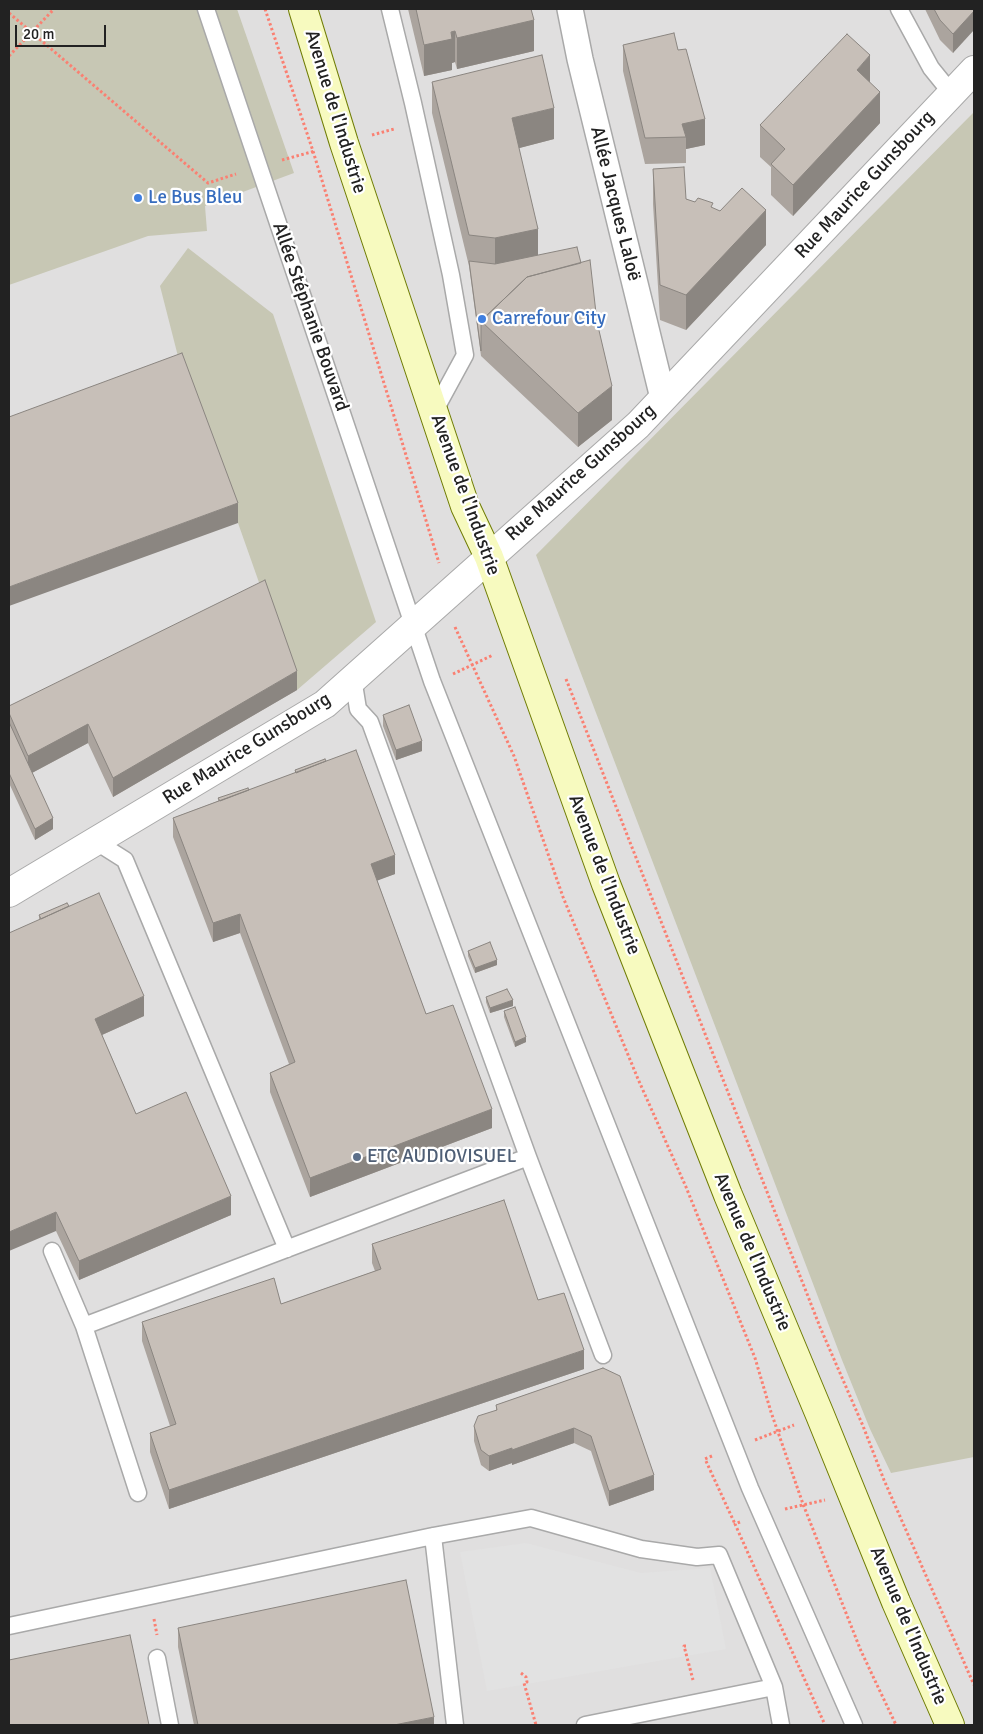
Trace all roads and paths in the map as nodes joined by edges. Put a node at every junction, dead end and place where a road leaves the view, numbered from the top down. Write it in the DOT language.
graph roads {
  1 [pos="54,9"];
  2 [pos="206,9"];
  3 [pos="265,9"];
  4 [pos="303,9"];
  5 [pos="390,9"];
  6 [pos="570,9"];
  7 [pos="899,9"];
  8 [pos="9,12"];
  9 [pos="32,32"];
  10 [pos="9,56"];
  11 [pos="974,70"];
  12 [pos="952,94"];
  13 [pos="413,103"];
  14 [pos="344,143"];
  15 [pos="313,151"];
  16 [pos="260,166"];
  17 [pos="663,398"];
  18 [pos="434,412"];
  19 [pos="489,557"];
  20 [pos="448,594"];
  21 [pos="414,625"];
  22 [pos="353,678"];
  23 [pos="95,841"];
  24 [pos="9,893"];
  25 [pos="528,1157"];
  26 [pos="286,1249"];
  27 [pos="52,1251"];
  28 [pos="84,1326"];
  29 [pos="820,1327"];
  30 [pos="603,1355"];
  31 [pos="138,1492"];
  32 [pos="433,1536"];
  33 [pos="149,1596"];
  34 [pos="9,1626"];
  35 [pos="686,1646"];
  36 [pos="158,1660"];
  37 [pos="521,1673"];
  38 [pos="974,1685"];
  39 [pos="774,1686"];
  40 [pos="699,1702"];
  41 [pos="170,1725"];
  42 [pos="455,1725"];
  43 [pos="536,1725"];
  44 [pos="586,1725"];
  45 [pos="781,1725"];
  46 [pos="854,1725"];
  47 [pos="896,1725"];
  48 [pos="950,1725"];
  1 -- 9 [label="path"];
  2 -- 16 [label="lane, Allée Stéphanie Bouvard"];
  3 -- 15 [label="path"];
  4 -- 14 [label="main road, Avenue de l'Industrie"];
  5 -- 13 [label="lane"];
  6 -- 17 [label="street, Allée Jacques Laloë"];
  7 -- 12 [label="lane"];
  8 -- 9 [label="path"];
  9 -- 10 [label="path"];
  9 -- 16 [label="path"];
  11 -- 12 [label="street, Rue Maurice Gunsbourg"];
  12 -- 17 [label="street, Rue Maurice Gunsbourg"];
  13 -- 14 [label="path"];
  13 -- 18 [label="lane"];
  14 -- 15 [label="path"];
  14 -- 18 [label="main road, Avenue de l'Industrie"];
  15 -- 16 [label="path"];
  15 -- 20 [label="path"];
  16 -- 21 [label="lane, Allée Stéphanie Bouvard"];
  17 -- 19 [label="street, Rue Maurice Gunsbourg"];
  18 -- 19 [label="main road, Avenue de l'Industrie"];
  19 -- 20 [label="street, Rue Maurice Gunsbourg"];
  19 -- 48 [label="main road, Avenue de l'Industrie"];
  20 -- 21 [label="street, Rue Maurice Gunsbourg"];
  20 -- 47 [label="path"];
  21 -- 22 [label="street, Rue Maurice Gunsbourg"];
  21 -- 46 [label="lane"];
  22 -- 23 [label="street, Rue Maurice Gunsbourg"];
  22 -- 25 [label="lane"];
  23 -- 24 [label="street, Rue Maurice Gunsbourg"];
  23 -- 26 [label="lane"];
  25 -- 26 [label="lane"];
  25 -- 30 [label="lane"];
  26 -- 28 [label="lane"];
  27 -- 28 [label="lane"];
  28 -- 31 [label="lane"];
  29 -- 38 [label="path"];
  32 -- 33 [label="lane"];
  32 -- 39 [label="lane"];
  32 -- 42 [label="lane"];
  33 -- 34 [label="lane"];
  33 -- 36 [label="path"];
  35 -- 40 [label="path"];
  36 -- 41 [label="lane"];
  37 -- 43 [label="path"];
  39 -- 40 [label="lane"];
  39 -- 45 [label="lane"];
  40 -- 44 [label="lane"];
}
